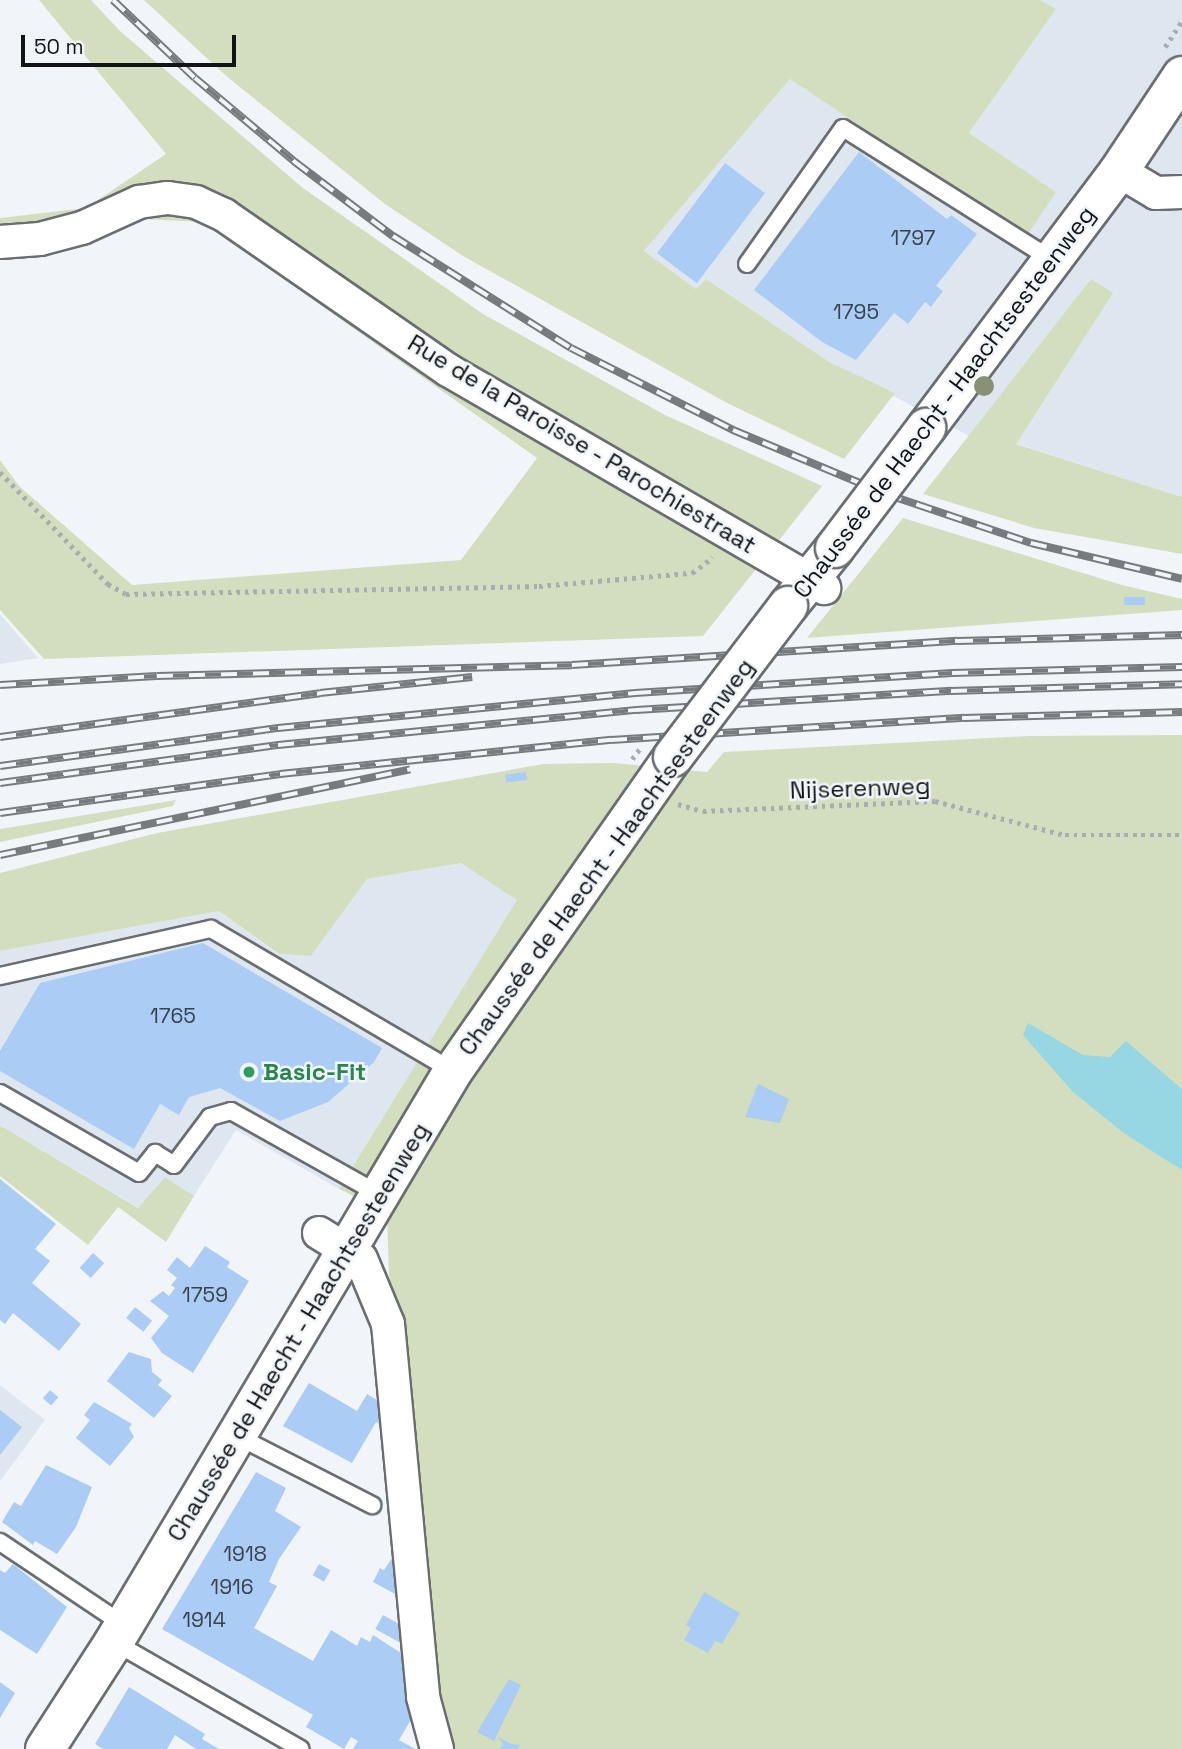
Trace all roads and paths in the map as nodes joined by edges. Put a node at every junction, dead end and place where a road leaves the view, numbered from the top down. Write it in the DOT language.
graph roads {
  1 [pos="1182,76"];
  2 [pos="1119,171"];
  3 [pos="1182,192"];
  4 [pos="0,242"];
  5 [pos="1054,260"];
  6 [pos="747,264"];
  7 [pos="0,472"];
  8 [pos="731,533"];
  9 [pos="796,579"];
  10 [pos="674,803"];
  11 [pos="1182,835"];
  12 [pos="0,976"];
  13 [pos="453,1072"];
  14 [pos="0,1093"];
  15 [pos="377,1193"];
  16 [pos="332,1240"];
  17 [pos="235,1435"];
  18 [pos="372,1505"];
  19 [pos="0,1542"];
  20 [pos="119,1633"];
  21 [pos="45,1749"];
  22 [pos="301,1749"];
  23 [pos="437,1749"];
  1 -- 2 [label="main road, Chaussée de Haecht - Haachtsesteenweg"];
  2 -- 3 [label="street"];
  2 -- 5 [label="main road, Chaussée de Haecht - Haachtsesteenweg"];
  4 -- 8 [label="street, Rue de la Paroisse - Parochiestraat"];
  5 -- 6 [label="lane"];
  5 -- 9 [label="main road, Chaussée de Haecht - Haachtsesteenweg, bridge"];
  7 -- 8 [label="path"];
  8 -- 9 [label="street, Rue de la Paroisse - Parochiestraat"];
  9 -- 13 [label="main road, Chaussée de Haecht - Haachtsesteenweg, bridge"];
  10 -- 11 [label="path, Nijserenweg"];
  12 -- 13 [label="lane"];
  13 -- 15 [label="main road, Chaussée de Haecht - Haachtsesteenweg"];
  14 -- 15 [label="lane"];
  15 -- 16 [label="main road, Chaussée de Haecht - Haachtsesteenweg"];
  16 -- 17 [label="main road, Chaussée de Haecht - Haachtsesteenweg"];
  16 -- 23 [label="street"];
  17 -- 18 [label="lane"];
  17 -- 20 [label="main road, Chaussée de Haecht - Haachtsesteenweg"];
  19 -- 20 [label="lane"];
  20 -- 21 [label="main road, Chaussée de Haecht - Haachtsesteenweg"];
  20 -- 22 [label="lane"];
}
